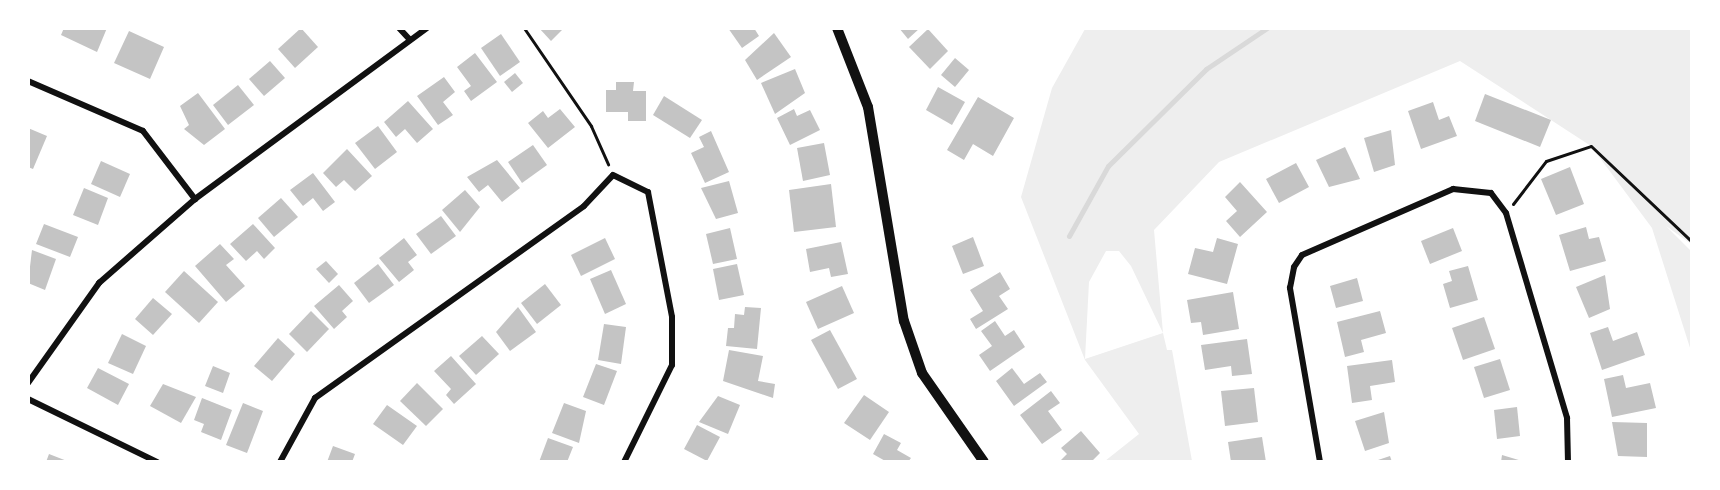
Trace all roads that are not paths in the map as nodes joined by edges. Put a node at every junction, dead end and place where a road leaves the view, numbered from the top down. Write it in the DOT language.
graph roads {
  1 [pos="399,28"];
  2 [pos="427,28"];
  3 [pos="837,28"];
  4 [pos="410,40"];
  5 [pos="28,81"];
  6 [pos="195,199"];
  7 [pos="28,383"];
  8 [pos="28,399"];
  9 [pos="157,462"];
  10 [pos="280,462"];
  11 [pos="624,462"];
  12 [pos="984,462"];
  13 [pos="1320,462"];
  14 [pos="1568,462"];
  1 -- 4 [label="street"];
  2 -- 4 [label="street"];
  3 -- 12 [label="street"];
  4 -- 6 [label="street"];
  5 -- 6 [label="street"];
  6 -- 7 [label="street"];
  8 -- 9 [label="street"];
  10 -- 11 [label="street"];
  13 -- 14 [label="street"];
}
